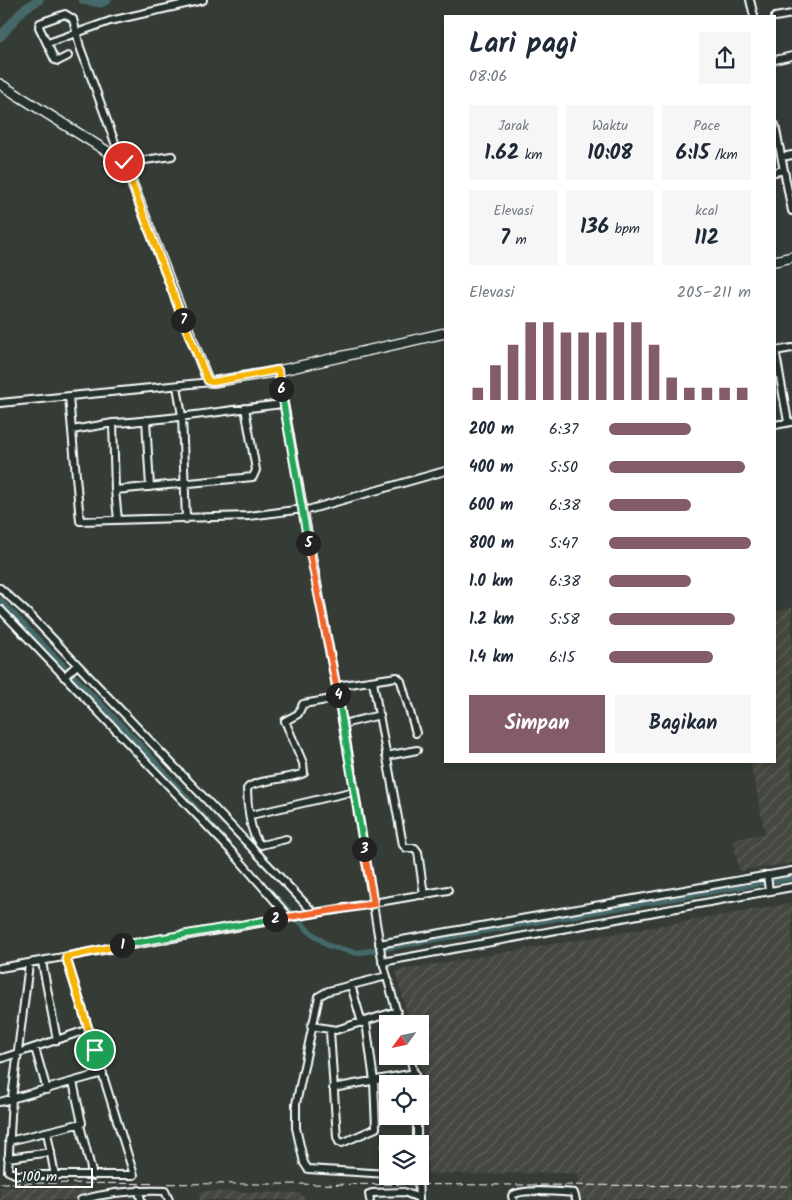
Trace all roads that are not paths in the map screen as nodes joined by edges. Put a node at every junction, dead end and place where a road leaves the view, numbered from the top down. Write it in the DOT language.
graph roads {
  1 [pos="203,0"];
  2 [pos="750,0"];
  3 [pos="754,15"];
  4 [pos="792,15"];
  5 [pos="776,17"];
  6 [pos="78,31"];
  7 [pos="48,43"];
  8 [pos="68,56"];
  9 [pos="792,56"];
  10 [pos="776,60"];
  11 [pos="0,84"];
  12 [pos="777,139"];
  13 [pos="792,155"];
  14 [pos="172,156"];
  15 [pos="782,157"];
  16 [pos="122,160"];
  17 [pos="784,170"];
  18 [pos="776,172"];
  19 [pos="789,177"];
  20 [pos="792,211"];
  21 [pos="792,257"];
  22 [pos="776,261"];
  23 [pos="444,333"];
  24 [pos="792,348"];
  25 [pos="776,350"];
  26 [pos="776,355"];
  27 [pos="278,370"];
  28 [pos="211,382"];
  29 [pos="177,386"];
  30 [pos="69,397"];
  31 [pos="0,403"];
  32 [pos="283,404"];
  33 [pos="245,408"];
  34 [pos="182,416"];
  35 [pos="146,420"];
  36 [pos="790,422"];
  37 [pos="113,423"];
  38 [pos="776,425"];
  39 [pos="72,430"];
  40 [pos="444,470"];
  41 [pos="184,482"];
  42 [pos="150,487"];
  43 [pos="115,490"];
  44 [pos="303,510"];
  45 [pos="186,519"];
  46 [pos="118,520"];
  47 [pos="0,588"];
  48 [pos="0,609"];
  49 [pos="76,666"];
  50 [pos="64,676"];
  51 [pos="373,682"];
  52 [pos="336,686"];
  53 [pos="338,698"];
  54 [pos="380,715"];
  55 [pos="343,724"];
  56 [pos="416,733"];
  57 [pos="417,750"];
  58 [pos="386,756"];
  59 [pos="354,791"];
  60 [pos="250,815"];
  61 [pos="286,839"];
  62 [pos="261,845"];
  63 [pos="256,853"];
  64 [pos="792,871"];
  65 [pos="767,876"];
  66 [pos="792,887"];
  67 [pos="448,890"];
  68 [pos="769,890"];
  69 [pos="424,895"];
  70 [pos="374,904"];
  71 [pos="313,912"];
  72 [pos="290,916"];
  73 [pos="379,945"];
  74 [pos="66,957"];
  75 [pos="382,960"];
  76 [pos="42,962"];
  77 [pos="29,964"];
  78 [pos="0,968"];
  79 [pos="387,976"];
  80 [pos="351,985"];
  81 [pos="396,1011"];
  82 [pos="397,1015"];
  83 [pos="364,1022"];
  84 [pos="311,1026"];
  85 [pos="89,1029"];
  86 [pos="330,1031"];
  87 [pos="57,1040"];
  88 [pos="35,1048"];
  89 [pos="17,1054"];
  90 [pos="0,1059"];
  91 [pos="412,1065"];
  92 [pos="103,1073"];
  93 [pos="415,1074"];
  94 [pos="374,1081"];
  95 [pos="73,1082"];
  96 [pos="333,1088"];
  97 [pos="47,1090"];
  98 [pos="12,1098"];
  99 [pos="0,1102"];
  100 [pos="80,1125"];
  101 [pos="47,1132"];
  102 [pos="9,1141"];
  103 [pos="51,1152"];
  104 [pos="8,1158"];
  105 [pos="379,1174"];
  106 [pos="55,1176"];
  107 [pos="93,1176"];
  108 [pos="418,1185"];
  109 [pos="138,1190"];
  110 [pos="114,1192"];
  111 [pos="419,1199"];
  112 [pos="81,1200"];
  113 [pos="115,1200"];
  114 [pos="141,1200"];
  115 [pos="168,1200"];
  116 [pos="370,1200"];
  117 [pos="513,1200"];
  118 [pos="576,1200"];
  1 -- 6 [label="street"];
  2 -- 3 [label="street"];
  4 -- 5 [label="street"];
  6 -- 7 [label="street"];
  6 -- 7 [label="street"];
  6 -- 16 [label="street"];
  7 -- 8 [label="street"];
  9 -- 10 [label="street"];
  11 -- 16 [label="main road"];
  12 -- 15 [label="street"];
  13 -- 15 [label="street"];
  14 -- 16 [label="street"];
  15 -- 17 [label="street"];
  16 -- 28 [label="main road"];
  17 -- 18 [label="street"];
  17 -- 19 [label="street"];
  19 -- 20 [label="street"];
  21 -- 22 [label="main road"];
  23 -- 27 [label="main road"];
  24 -- 25 [label="street"];
  26 -- 36 [label="street"];
  27 -- 28 [label="main road"];
  27 -- 32 [label="street"];
  28 -- 29 [label="street"];
  29 -- 30 [label="street"];
  29 -- 34 [label="street"];
  30 -- 31 [label="street"];
  30 -- 39 [label="street"];
  32 -- 33 [label="street"];
  32 -- 44 [label="street"];
  33 -- 34 [label="street"];
  33 -- 41 [label="street"];
  34 -- 35 [label="street"];
  34 -- 41 [label="street"];
  35 -- 37 [label="street"];
  35 -- 42 [label="street"];
  36 -- 38 [label="street"];
  37 -- 39 [label="street"];
  37 -- 43 [label="street"];
  39 -- 46 [label="street"];
  40 -- 44 [label="street"];
  41 -- 42 [label="street"];
  41 -- 45 [label="street"];
  42 -- 43 [label="street"];
  43 -- 46 [label="street"];
  44 -- 45 [label="street"];
  44 -- 52 [label="street"];
  45 -- 46 [label="street"];
  47 -- 49 [label="street"];
  48 -- 50 [label="street"];
  49 -- 50 [label="street"];
  49 -- 63 [label="street"];
  50 -- 72 [label="street"];
  51 -- 52 [label="street"];
  51 -- 54 [label="street"];
  51 -- 56 [label="street"];
  52 -- 53 [label="street"];
  53 -- 55 [label="street"];
  53 -- 60 [label="street"];
  54 -- 55 [label="street"];
  54 -- 58 [label="street"];
  55 -- 59 [label="street"];
  57 -- 58 [label="street"];
  58 -- 69 [label="street"];
  59 -- 60 [label="street"];
  59 -- 70 [label="street"];
  60 -- 62 [label="street"];
  61 -- 62 [label="street"];
  62 -- 63 [label="street"];
  63 -- 71 [label="street"];
  64 -- 65 [label="street"];
  65 -- 68 [label="street"];
  65 -- 73 [label="street"];
  66 -- 68 [label="street"];
  67 -- 69 [label="street"];
  68 -- 75 [label="street"];
  69 -- 70 [label="street"];
  70 -- 71 [label="street"];
  70 -- 73 [label="street"];
  71 -- 72 [label="street"];
  72 -- 74 [label="street"];
  73 -- 75 [label="street"];
  74 -- 76 [label="street"];
  74 -- 85 [label="street"];
  75 -- 79 [label="street"];
  76 -- 77 [label="street"];
  76 -- 87 [label="street"];
  77 -- 78 [label="street"];
  77 -- 89 [label="street"];
  79 -- 80 [label="street"];
  79 -- 81 [label="street"];
  80 -- 83 [label="street"];
  80 -- 84 [label="street"];
  81 -- 82 [label="street"];
  81 -- 83 [label="street"];
  83 -- 86 [label="street"];
  83 -- 94 [label="street"];
  84 -- 86 [label="street"];
  84 -- 105 [label="street"];
  85 -- 87 [label="street"];
  85 -- 92 [label="street"];
  86 -- 96 [label="street"];
  87 -- 88 [label="street"];
  88 -- 89 [label="street"];
  88 -- 97 [label="street"];
  89 -- 90 [label="street"];
  89 -- 98 [label="street"];
  91 -- 93 [label="street"];
  92 -- 95 [label="street"];
  92 -- 107 [label="street"];
  93 -- 94 [label="street"];
  94 -- 96 [label="street"];
  94 -- 96 [label="street"];
  95 -- 97 [label="street"];
  95 -- 100 [label="street"];
  97 -- 98 [label="street"];
  98 -- 99 [label="street"];
  98 -- 102 [label="street"];
  100 -- 101 [label="street"];
  100 -- 107 [label="street"];
  101 -- 102 [label="street"];
  101 -- 103 [label="street"];
  102 -- 104 [label="street"];
  103 -- 104 [label="street"];
  103 -- 106 [label="street"];
  104 -- 106 [label="street"];
  106 -- 107 [label="street"];
  108 -- 111 [label="street"];
  109 -- 110 [label="street"];
  109 -- 114 [label="street"];
  109 -- 115 [label="street"];
  110 -- 112 [label="street"];
  110 -- 113 [label="street"];
  111 -- 116 [label="street"];
  117 -- 118 [label="street"];
}
